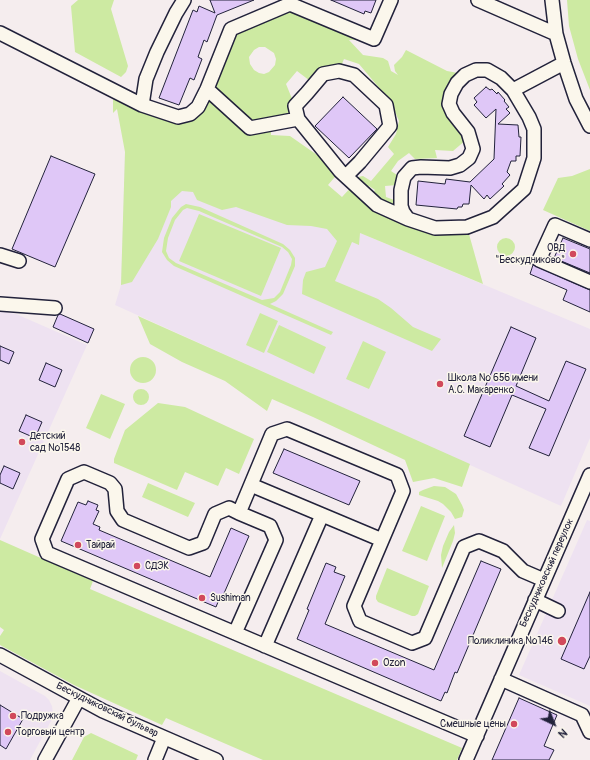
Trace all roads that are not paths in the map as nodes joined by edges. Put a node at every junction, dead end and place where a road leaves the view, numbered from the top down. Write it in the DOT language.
graph roads {
  1 [pos="184,0"];
  2 [pos="391,0"];
  3 [pos="478,0"];
  4 [pos="552,0"];
  5 [pos="0,33"];
  6 [pos="556,34"];
  7 [pos="564,63"];
  8 [pos="207,89"];
  9 [pos="513,90"];
  10 [pos="142,105"];
  11 [pos="298,119"];
  12 [pos="590,126"];
  13 [pos="346,176"];
  14 [pos="408,219"];
  15 [pos="590,240"];
  16 [pos="0,255"];
  17 [pos="20,261"];
  18 [pos="590,282"];
  19 [pos="0,304"];
  20 [pos="55,308"];
  21 [pos="590,475"];
  22 [pos="251,485"];
  23 [pos="239,513"];
  24 [pos="322,515"];
  25 [pos="382,540"];
  26 [pos="544,580"];
  27 [pos="535,600"];
  28 [pos="558,611"];
  29 [pos="236,633"];
  30 [pos="265,646"];
  31 [pos="0,655"];
  32 [pos="501,679"];
  33 [pos="79,698"];
  34 [pos="590,732"];
  35 [pos="477,736"];
  36 [pos="164,738"];
  37 [pos="46,760"];
  38 [pos="155,760"];
  39 [pos="216,760"];
  40 [pos="466,760"];
  1 -- 10 [label="street"];
  2 -- 8 [label="street"];
  3 -- 6 [label="street"];
  4 -- 6 [label="street"];
  5 -- 10 [label="street"];
  6 -- 7 [label="street"];
  7 -- 9 [label="street"];
  7 -- 12 [label="street"];
  8 -- 10 [label="street"];
  8 -- 11 [label="street"];
  9 -- 14 [label="street"];
  9 -- 14 [label="street"];
  11 -- 13 [label="street"];
  11 -- 13 [label="street"];
  13 -- 14 [label="street"];
  15 -- 18 [label="street"];
  16 -- 17 [label="street"];
  19 -- 20 [label="street"];
  21 -- 26 [label="street, Бескудниковский переулок"];
  22 -- 23 [label="street"];
  22 -- 24 [label="street"];
  22 -- 25 [label="street"];
  23 -- 29 [label="street"];
  23 -- 29 [label="street"];
  24 -- 25 [label="street"];
  24 -- 30 [label="street"];
  25 -- 26 [label="street"];
  26 -- 27 [label="street, Бескудниковский переулок"];
  27 -- 28 [label="street"];
  27 -- 32 [label="street, Бескудниковский переулок"];
  29 -- 30 [label="street"];
  30 -- 35 [label="street"];
  31 -- 33 [label="street, Бескудниковский бульвар"];
  32 -- 34 [label="street"];
  32 -- 35 [label="street, Бескудниковский переулок"];
  33 -- 36 [label="street, Бескудниковский бульвар"];
  33 -- 37 [label="street"];
  35 -- 40 [label="street, Бескудниковский переулок"];
  36 -- 38 [label="street"];
  36 -- 39 [label="street, Бескудниковский бульвар"];
}
